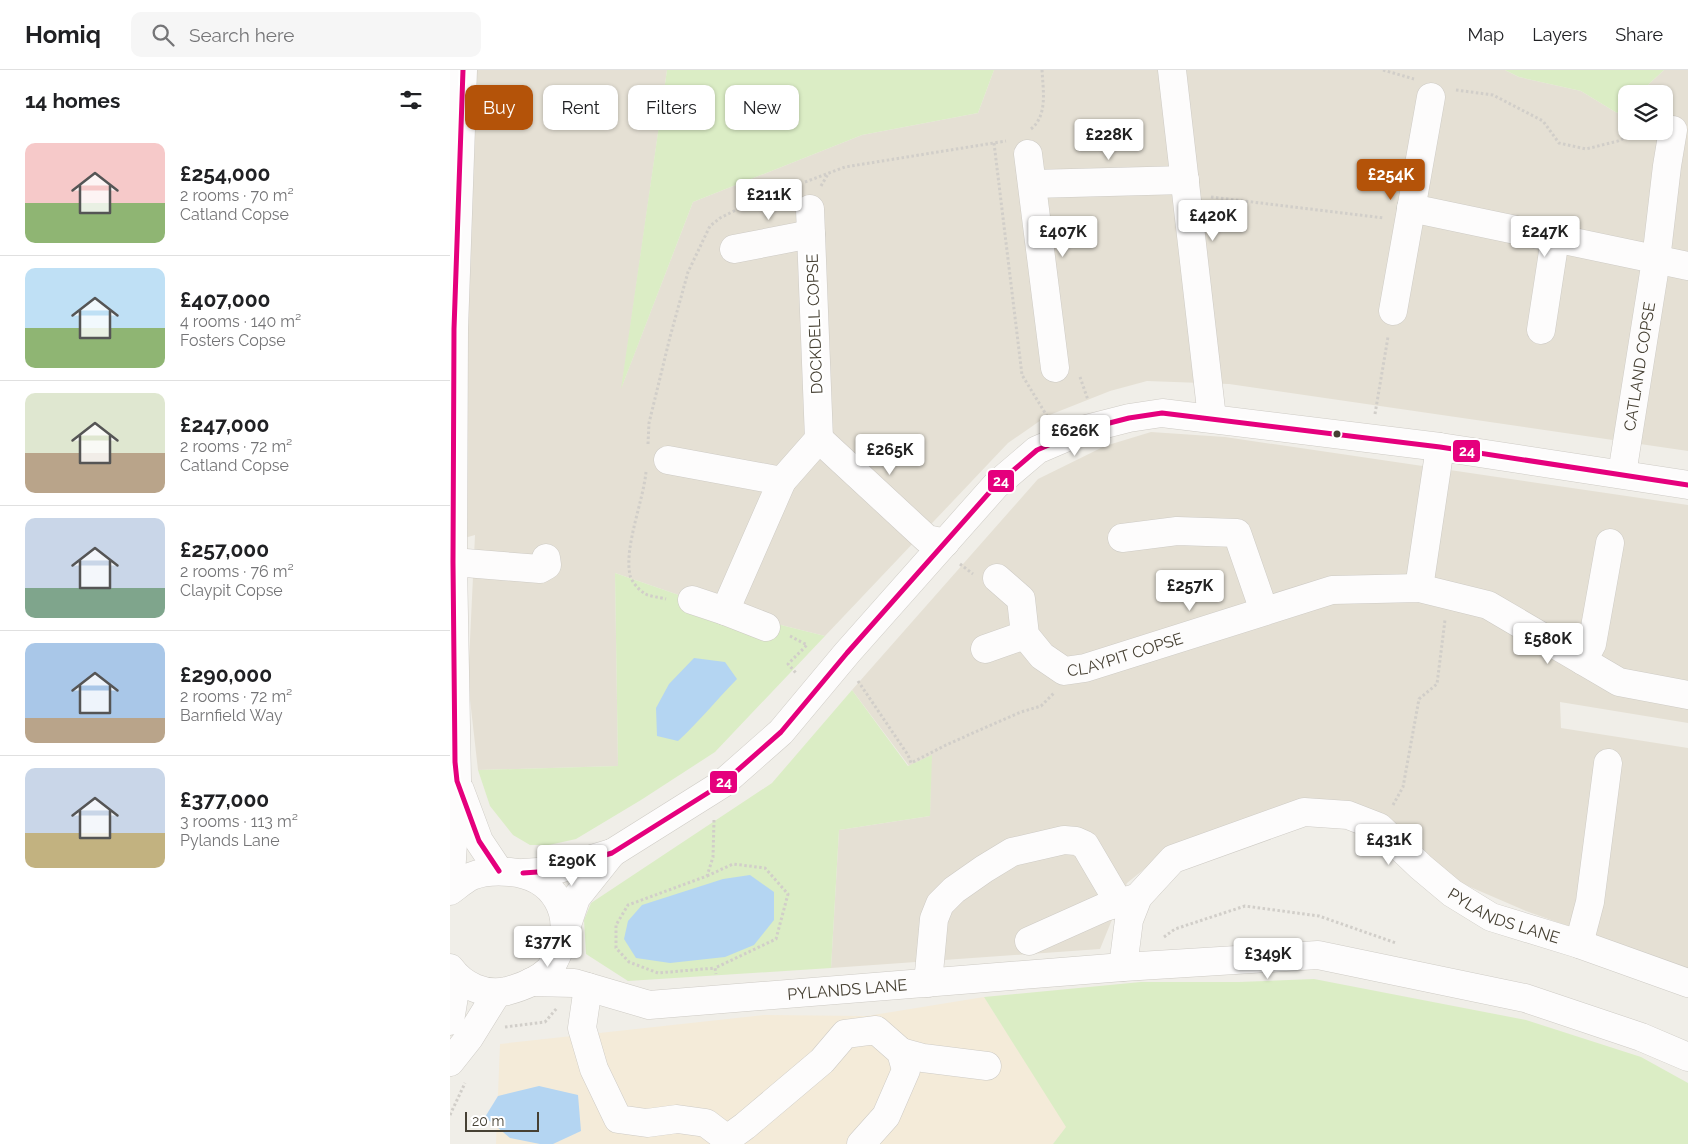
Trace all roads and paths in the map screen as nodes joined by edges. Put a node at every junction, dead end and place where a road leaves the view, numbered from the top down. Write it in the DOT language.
graph roads {
  1 [pos="463,70"];
  2 [pos="1042,70"];
  3 [pos="1172,70"];
  4 [pos="1383,70"];
  5 [pos="1433,89"];
  6 [pos="1620,140"];
  7 [pos="1671,140"];
  8 [pos="994,143"];
  9 [pos="1022,143"];
  10 [pos="1033,184"];
  11 [pos="1186,187"];
  12 [pos="1411,210"];
  13 [pos="1555,238"];
  14 [pos="734,249"];
  15 [pos="1656,260"];
  16 [pos="1688,266"];
  17 [pos="1393,311"];
  18 [pos="1541,330"];
  19 [pos="1055,368"];
  20 [pos="1046,416"];
  21 [pos="1212,418"];
  22 [pos="1374,419"];
  23 [pos="819,439"];
  24 [pos="1440,447"];
  25 [pos="654,458"];
  26 [pos="1622,474"];
  27 [pos="782,481"];
  28 [pos="1688,485"];
  29 [pos="1122,538"];
  30 [pos="945,543"];
  31 [pos="1610,543"];
  32 [pos="452,556"];
  33 [pos="546,558"];
  34 [pos="997,578"];
  35 [pos="1419,588"];
  36 [pos="1448,594"];
  37 [pos="692,600"];
  38 [pos="725,611"];
  39 [pos="1264,611"];
  40 [pos="766,627"];
  41 [pos="1025,635"];
  42 [pos="984,649"];
  43 [pos="1583,661"];
  44 [pos="1064,671"];
  45 [pos="855,675"];
  46 [pos="800,677"];
  47 [pos="1688,695"];
  48 [pos="1608,763"];
  49 [pos="457,781"];
  50 [pos="706,820"];
  51 [pos="1379,827"];
  52 [pos="612,853"];
  53 [pos="511,872"];
  54 [pos="707,876"];
  55 [pos="450,890"];
  56 [pos="1129,900"];
  57 [pos="563,936"];
  58 [pos="1029,941"];
  59 [pos="1579,944"];
  60 [pos="1123,967"];
  61 [pos="715,968"];
  62 [pos="453,973"];
  63 [pos="531,982"];
  64 [pos="1688,982"];
  65 [pos="928,983"];
  66 [pos="581,985"];
  67 [pos="498,993"];
  68 [pos="720,1000"];
  69 [pos="450,1021"];
  70 [pos="500,1028"];
  71 [pos="901,1052"];
  72 [pos="1688,1057"];
  73 [pos="987,1066"];
  74 [pos="458,1071"];
  75 [pos="450,1115"];
  76 [pos="645,1134"];
  77 [pos="861,1144"];
  1 -- 32 [label="street"];
  2 -- 9 [label="path"];
  3 -- 11 [label="street"];
  4 -- 5 [label="path"];
  5 -- 6 [label="path"];
  5 -- 12 [label="street"];
  7 -- 15 [label="street, CATLAND COPSE"];
  8 -- 9 [label="path"];
  8 -- 20 [label="path"];
  8 -- 25 [label="path"];
  9 -- 10 [label="street"];
  10 -- 11 [label="street"];
  10 -- 19 [label="street"];
  11 -- 12 [label="path"];
  11 -- 21 [label="street"];
  12 -- 13 [label="street"];
  12 -- 17 [label="street"];
  13 -- 15 [label="street"];
  13 -- 18 [label="street"];
  14 -- 23 [label="street, DOCKDELL COPSE"];
  15 -- 16 [label="street"];
  15 -- 26 [label="street, CATLAND COPSE"];
  17 -- 22 [label="path"];
  21 -- 24 [label="street"];
  21 -- 30 [label="street"];
  23 -- 27 [label="street"];
  23 -- 30 [label="street"];
  24 -- 26 [label="street"];
  24 -- 35 [label="street"];
  25 -- 27 [label="street"];
  25 -- 37 [label="path"];
  26 -- 28 [label="street"];
  27 -- 38 [label="street"];
  29 -- 39 [label="street"];
  30 -- 52 [label="street"];
  31 -- 43 [label="street"];
  32 -- 33 [label="street"];
  32 -- 49 [label="street"];
  34 -- 41 [label="street"];
  35 -- 36 [label="street, CLAYPIT COPSE"];
  35 -- 39 [label="street, CLAYPIT COPSE"];
  36 -- 43 [label="street, CLAYPIT COPSE"];
  36 -- 51 [label="path"];
  37 -- 38 [label="street"];
  38 -- 40 [label="street"];
  39 -- 44 [label="street, CLAYPIT COPSE"];
  40 -- 46 [label="path"];
  41 -- 42 [label="street"];
  41 -- 44 [label="street, CLAYPIT COPSE"];
  43 -- 47 [label="street, CLAYPIT COPSE"];
  44 -- 45 [label="path"];
  48 -- 59 [label="street"];
  49 -- 53 [label="street"];
  49 -- 55 [label="street"];
  50 -- 54 [label="path"];
  51 -- 56 [label="street, PYLANDS LANE"];
  51 -- 59 [label="street, PYLANDS LANE"];
  52 -- 53 [label="street"];
  52 -- 57 [label="street"];
  53 -- 55 [label="street"];
  53 -- 57 [label="street"];
  54 -- 61 [label="path"];
  54 -- 61 [label="path"];
  56 -- 58 [label="street"];
  56 -- 60 [label="street, PYLANDS LANE"];
  56 -- 65 [label="street"];
  57 -- 63 [label="street"];
  57 -- 66 [label="street"];
  59 -- 64 [label="street, PYLANDS LANE"];
  60 -- 65 [label="street, PYLANDS LANE"];
  60 -- 72 [label="street, PYLANDS LANE"];
  61 -- 68 [label="path"];
  62 -- 67 [label="street"];
  62 -- 69 [label="street"];
  63 -- 66 [label="street, PYLANDS LANE"];
  63 -- 67 [label="street"];
  65 -- 68 [label="street, PYLANDS LANE"];
  66 -- 68 [label="street, PYLANDS LANE"];
  66 -- 70 [label="path"];
  66 -- 76 [label="street"];
  67 -- 74 [label="street"];
  71 -- 73 [label="street"];
  71 -- 76 [label="street"];
  71 -- 77 [label="street"];
  74 -- 75 [label="path"];
}
